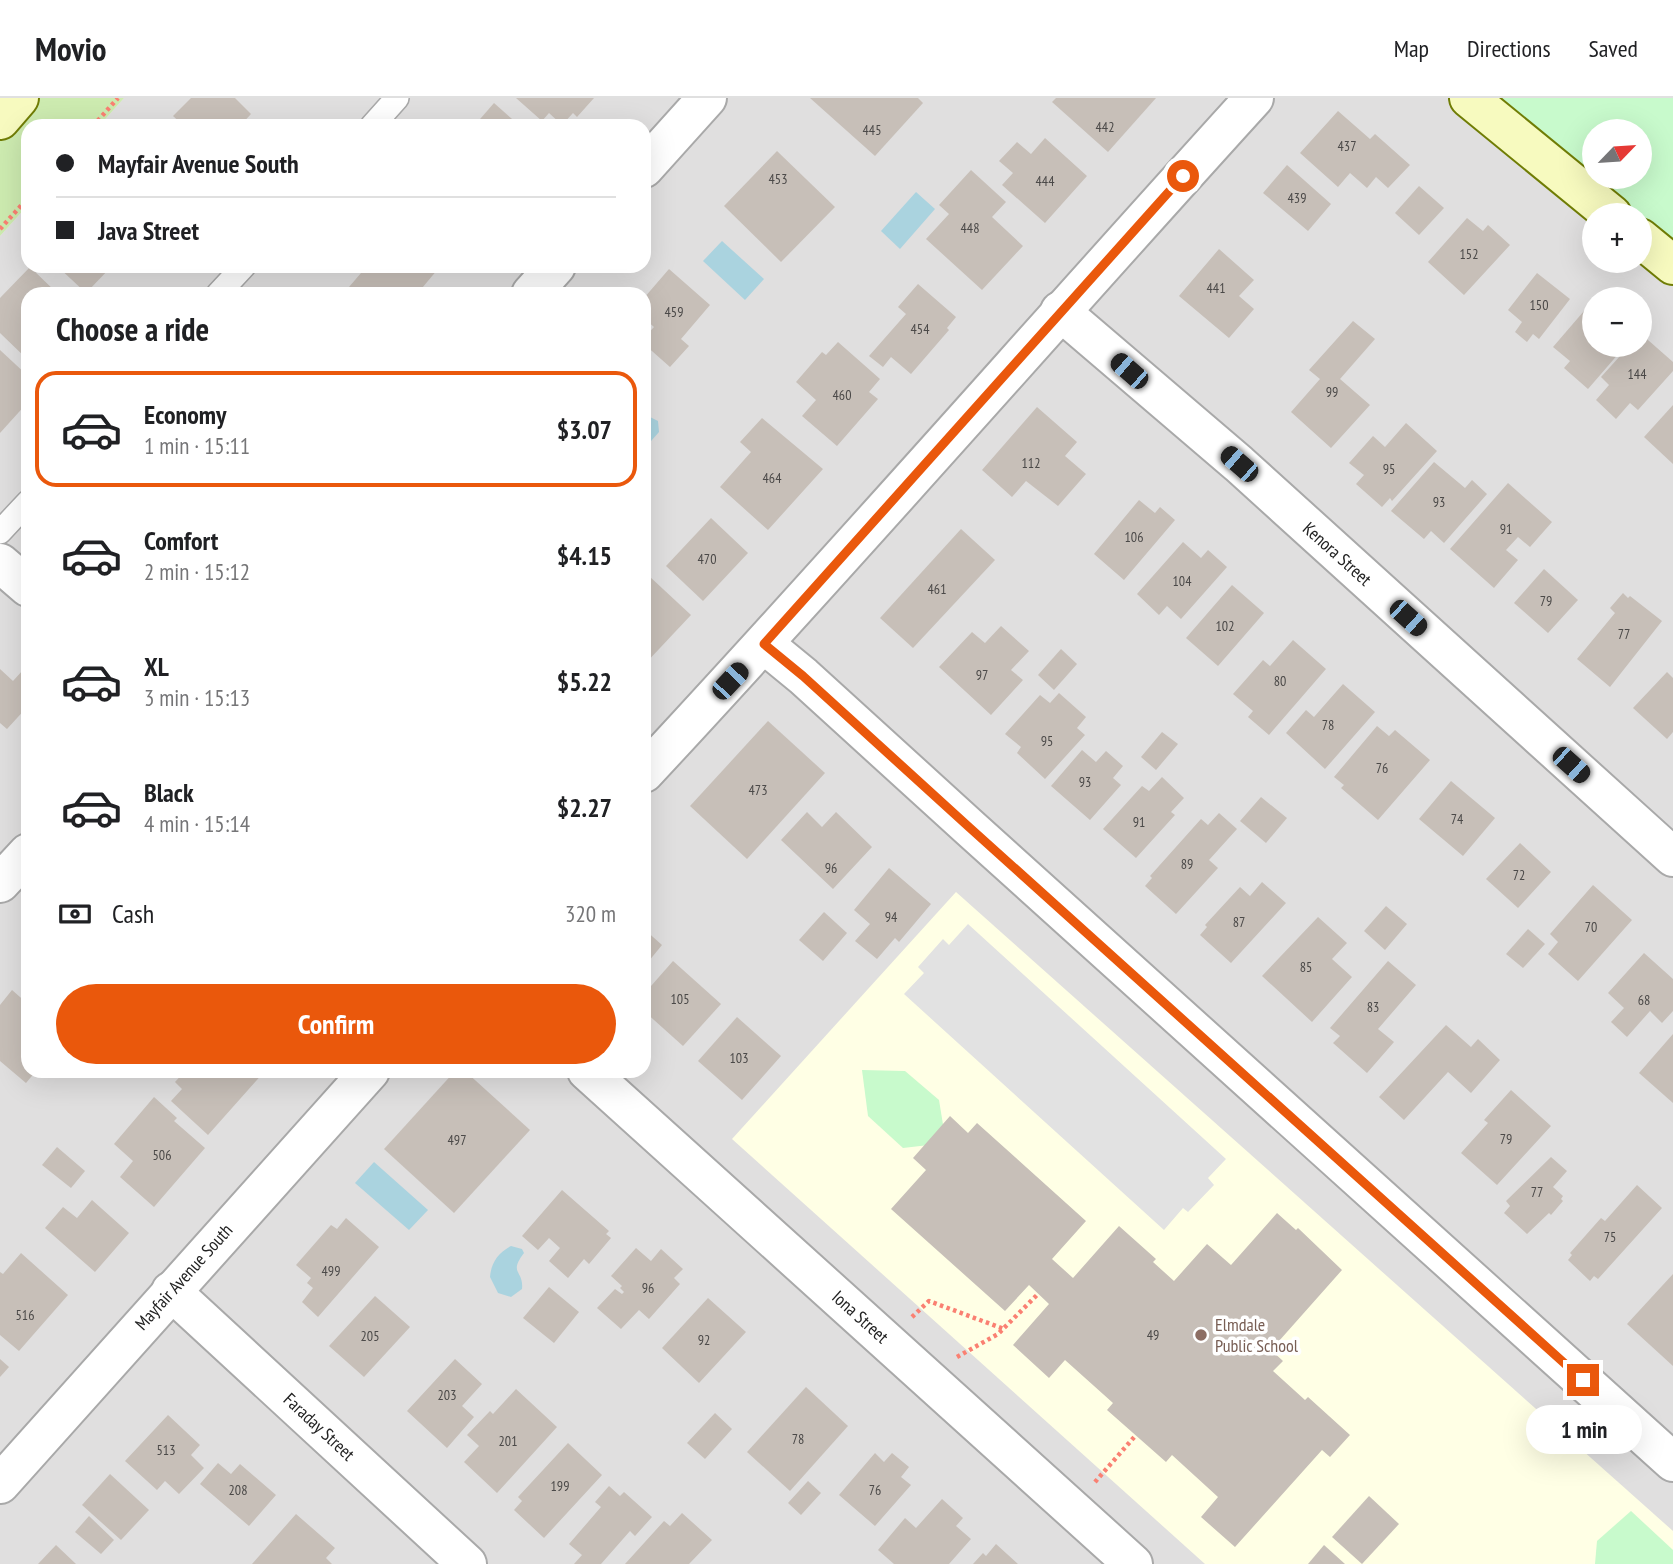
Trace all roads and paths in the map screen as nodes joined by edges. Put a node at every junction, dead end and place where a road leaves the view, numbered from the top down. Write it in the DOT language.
graph roads {
  1 [pos="19,98"];
  2 [pos="118,98"];
  3 [pos="397,98"];
  4 [pos="707,98"];
  5 [pos="1254,98"];
  6 [pos="1469,98"];
  7 [pos="99,119"];
  8 [pos="378,119"];
  9 [pos="0,120"];
  10 [pos="651,160"];
  11 [pos="1597,203"];
  12 [pos="21,206"];
  13 [pos="0,229"];
  14 [pos="1652,248"];
  15 [pos="1673,265"];
  16 [pos="238,273"];
  17 [pos="550,273"];
  18 [pos="224,287"];
  19 [pos="537,287"];
  20 [pos="1060,311"];
  21 [pos="21,510"];
  22 [pos="0,532"];
  23 [pos="0,564"];
  24 [pos="21,581"];
  25 [pos="764,644"];
  26 [pos="651,765"];
  27 [pos="1673,857"];
  28 [pos="21,860"];
  29 [pos="0,883"];
  30 [pos="364,1078"];
  31 [pos="595,1078"];
  32 [pos="171,1291"];
  33 [pos="1038,1294"];
  34 [pos="904,1325"];
  35 [pos="1004,1329"];
  36 [pos="981,1344"];
  37 [pos="1136,1435"];
  38 [pos="1673,1462"];
  39 [pos="0,1484"];
  40 [pos="1071,1508"];
  41 [pos="467,1564"];
  42 [pos="1133,1564"];
  1 -- 9 [label="street"];
  2 -- 7 [label="path"];
  3 -- 8 [label="lane"];
  4 -- 10 [label="street"];
  5 -- 20 [label="street"];
  6 -- 11 [label="street"];
  12 -- 13 [label="path"];
  14 -- 15 [label="street"];
  16 -- 18 [label="lane"];
  17 -- 19 [label="street"];
  20 -- 25 [label="street"];
  20 -- 27 [label="street, Kenora Street"];
  21 -- 22 [label="lane"];
  23 -- 24 [label="street"];
  25 -- 26 [label="street"];
  25 -- 38 [label="street"];
  28 -- 29 [label="street"];
  30 -- 32 [label="street, Mayfair Avenue South"];
  31 -- 40 [label="street, Iona Street"];
  32 -- 39 [label="street, Mayfair Avenue South"];
  32 -- 41 [label="street, Faraday Street"];
  33 -- 35 [label="path"];
  34 -- 35 [label="path"];
  35 -- 36 [label="path"];
  37 -- 40 [label="path"];
  40 -- 42 [label="street, Iona Street"];
}
